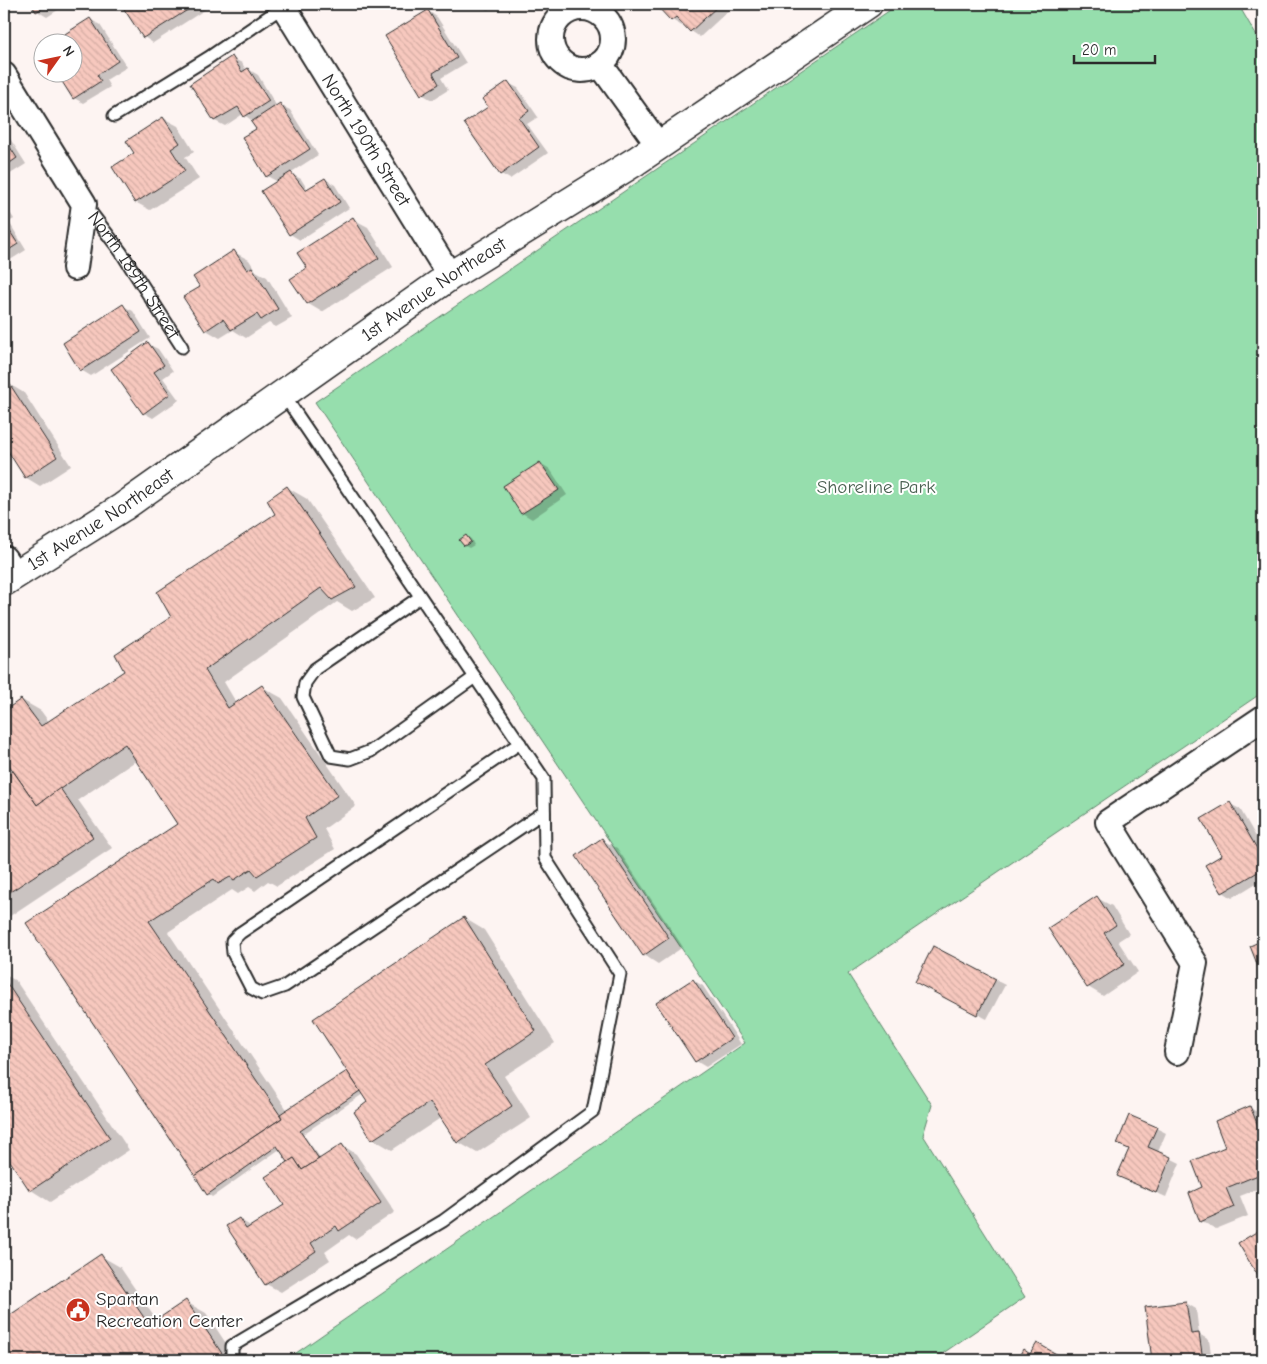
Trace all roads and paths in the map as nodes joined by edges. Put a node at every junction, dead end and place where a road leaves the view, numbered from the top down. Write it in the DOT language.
graph roads {
  1 [pos="868,4"];
  2 [pos="283,5"];
  3 [pos="600,64"];
  4 [pos="4,75"];
  5 [pos="114,116"];
  6 [pos="659,146"];
  7 [pos="84,204"];
  8 [pos="75,268"];
  9 [pos="450,276"];
  10 [pos="182,347"];
  11 [pos="283,394"];
  12 [pos="8,571"];
  13 [pos="420,597"];
  14 [pos="475,677"];
  15 [pos="1263,718"];
  16 [pos="520,743"];
  17 [pos="544,812"];
  18 [pos="1177,1052"];
  19 [pos="232,1360"];
  1 -- 6 [label="street, 1st Avenue Northeast"];
  2 -- 5 [label="lane"];
  2 -- 9 [label="street, North 190th Street"];
  3 -- 6 [label="street"];
  4 -- 7 [label="street, North 189th Street"];
  6 -- 9 [label="street, 1st Avenue Northeast"];
  7 -- 8 [label="street, North 189th Street"];
  7 -- 10 [label="lane, North 189th Street"];
  9 -- 11 [label="street, 1st Avenue Northeast"];
  11 -- 12 [label="street, 1st Avenue Northeast"];
  11 -- 13 [label="lane"];
  13 -- 14 [label="lane"];
  13 -- 14 [label="lane"];
  14 -- 16 [label="lane"];
  15 -- 18 [label="street"];
  16 -- 17 [label="lane"];
  16 -- 17 [label="lane"];
  17 -- 19 [label="lane"];
}
